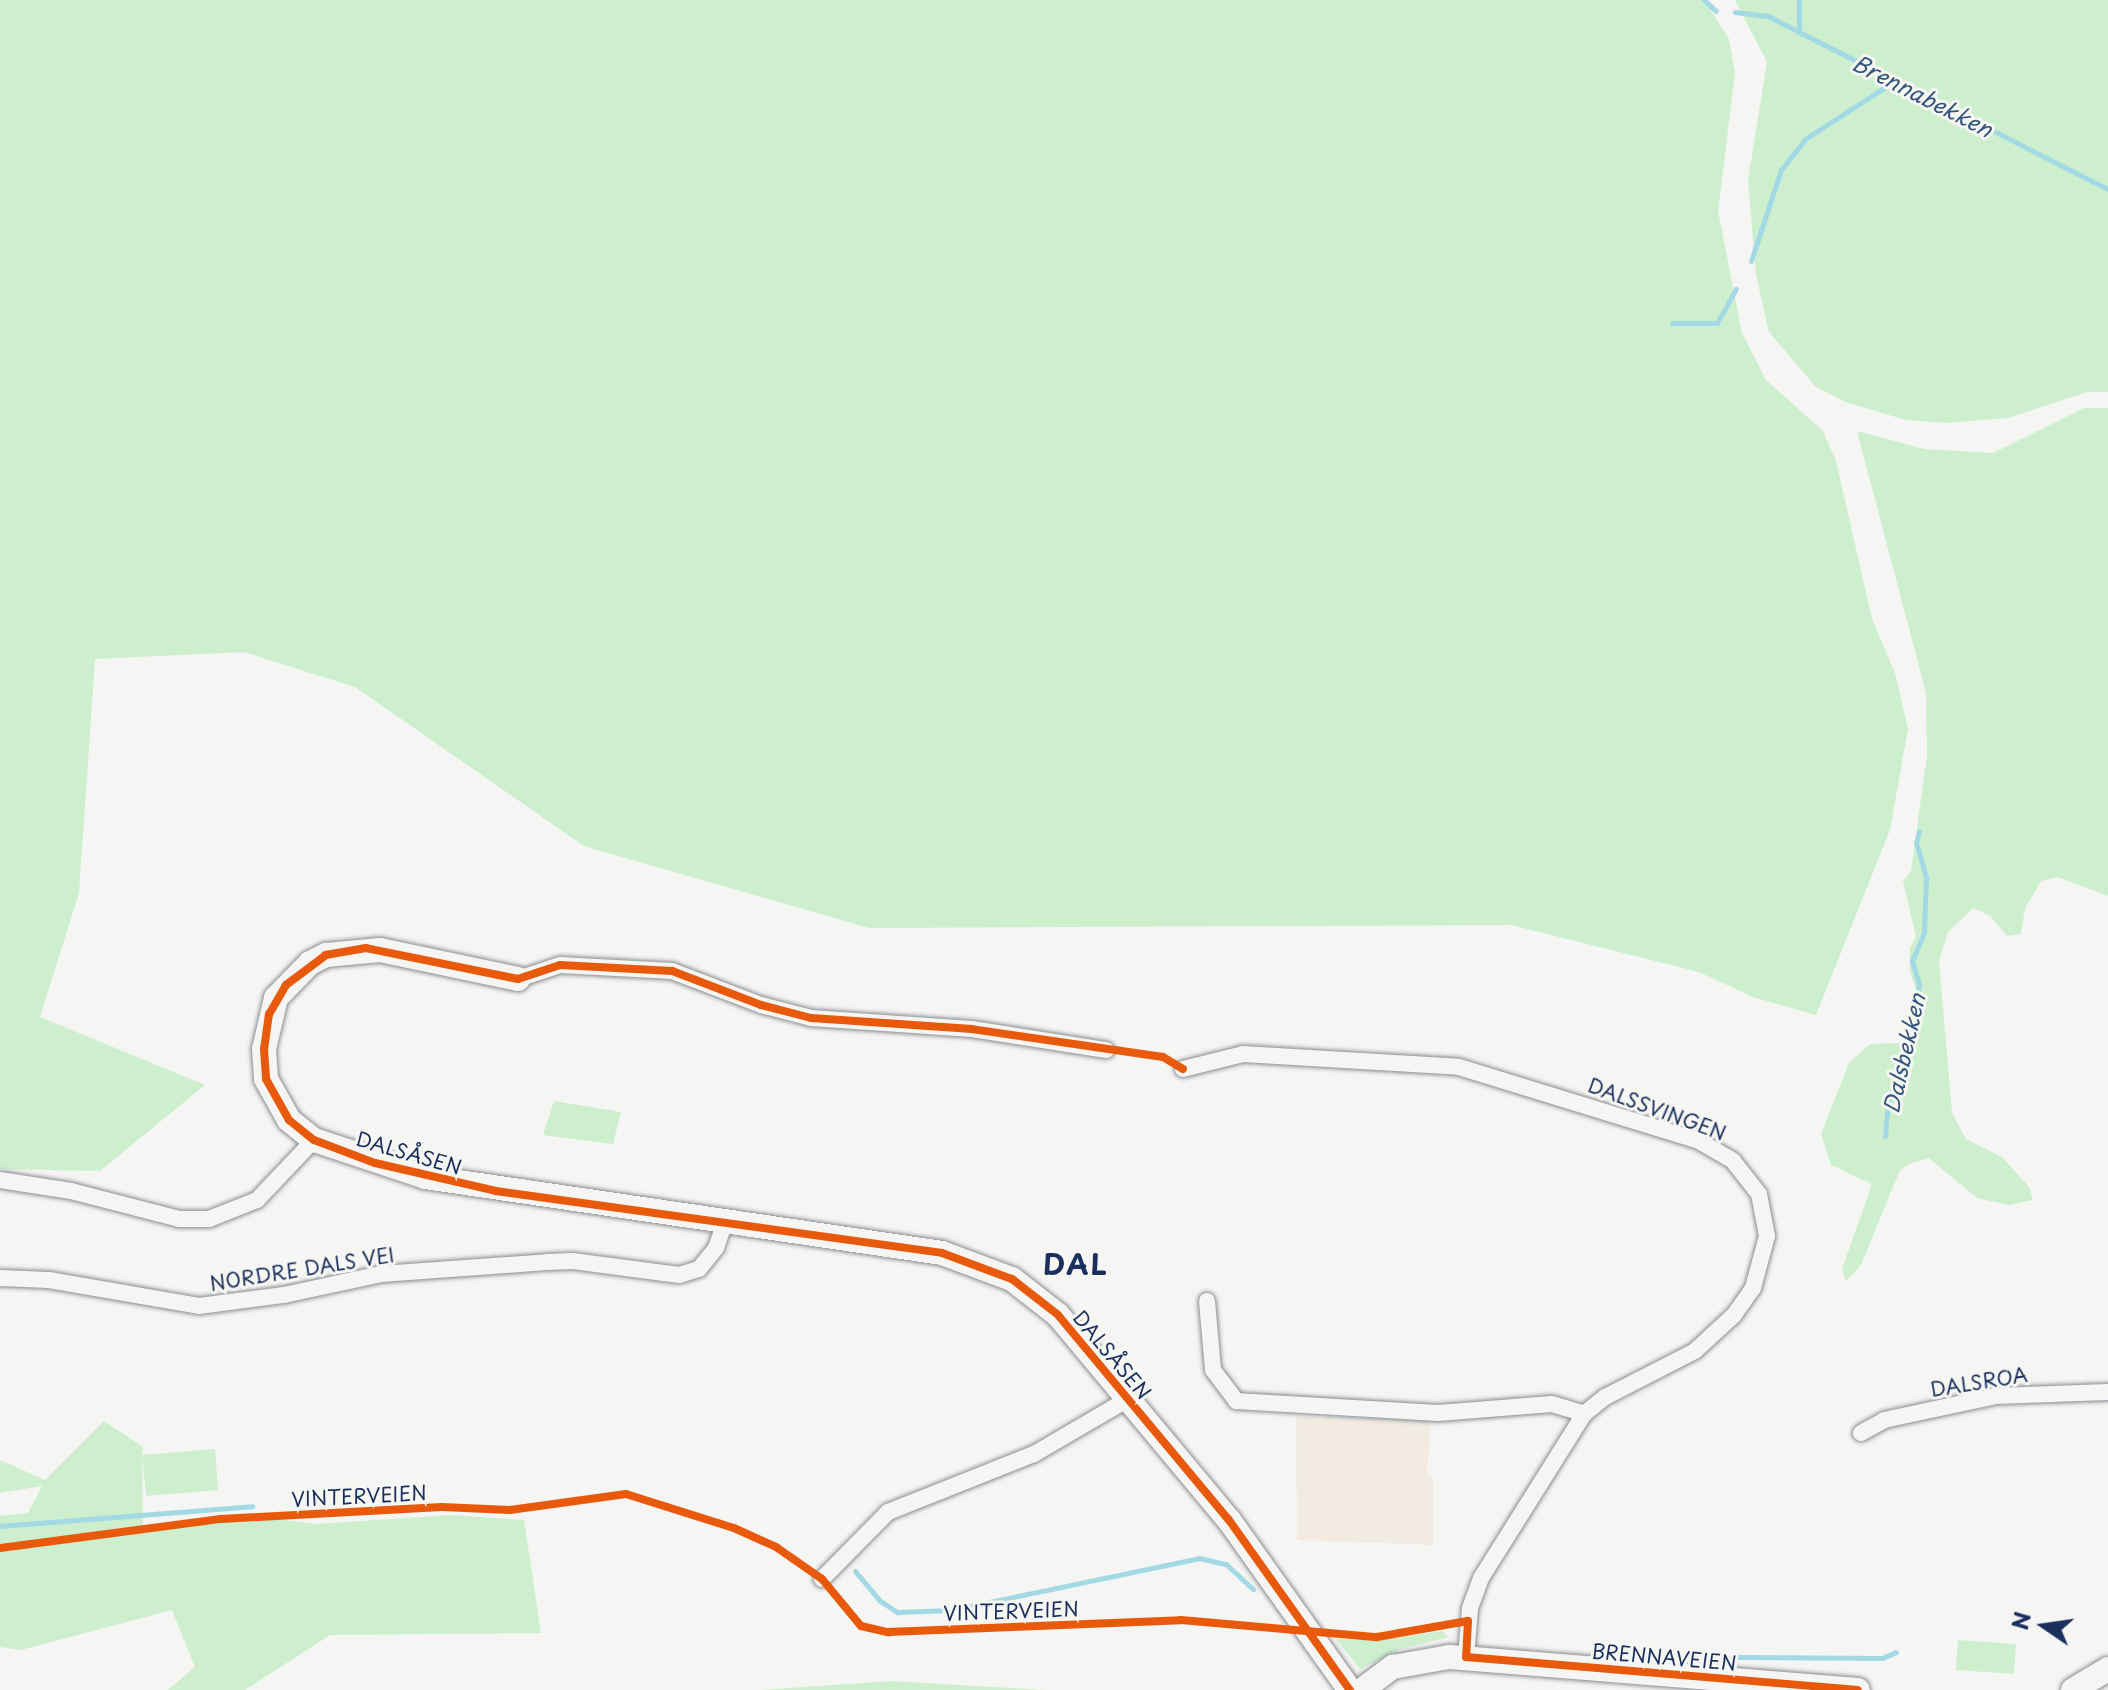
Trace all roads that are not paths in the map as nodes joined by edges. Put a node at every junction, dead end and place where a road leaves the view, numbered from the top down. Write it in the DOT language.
graph roads {
  1 [pos="518,979"];
  2 [pos="1106,1050"];
  3 [pos="1183,1069"];
  4 [pos="314,1140"];
  5 [pos="0,1180"];
  6 [pos="725,1222"];
  7 [pos="0,1278"];
  8 [pos="1207,1301"];
  9 [pos="2108,1392"];
  10 [pos="1128,1399"];
  11 [pos="1584,1414"];
  12 [pos="1861,1433"];
  13 [pos="822,1579"];
  14 [pos="1466,1657"];
  15 [pos="2108,1669"];
  16 [pos="1350,1690"];
  17 [pos="1362,1690"];
  18 [pos="1858,1690"];
  19 [pos="2073,1690"];
  1 -- 2 [label="street, DALSÅSEN"];
  1 -- 4 [label="street, DALSÅSEN"];
  3 -- 11 [label="street, DALSSVINGEN"];
  4 -- 5 [label="street"];
  4 -- 6 [label="street, DALSÅSEN"];
  6 -- 7 [label="street, NORDRE DALS VEI"];
  6 -- 10 [label="street, DALSÅSEN"];
  8 -- 11 [label="street"];
  9 -- 12 [label="street, DALSROA"];
  10 -- 13 [label="street"];
  10 -- 16 [label="street, DALSÅSEN"];
  11 -- 14 [label="street, DALSSVINGEN"];
  14 -- 17 [label="street, BRENNAVEIEN"];
  14 -- 18 [label="street, BRENNAVEIEN"];
  15 -- 19 [label="street"];
}
